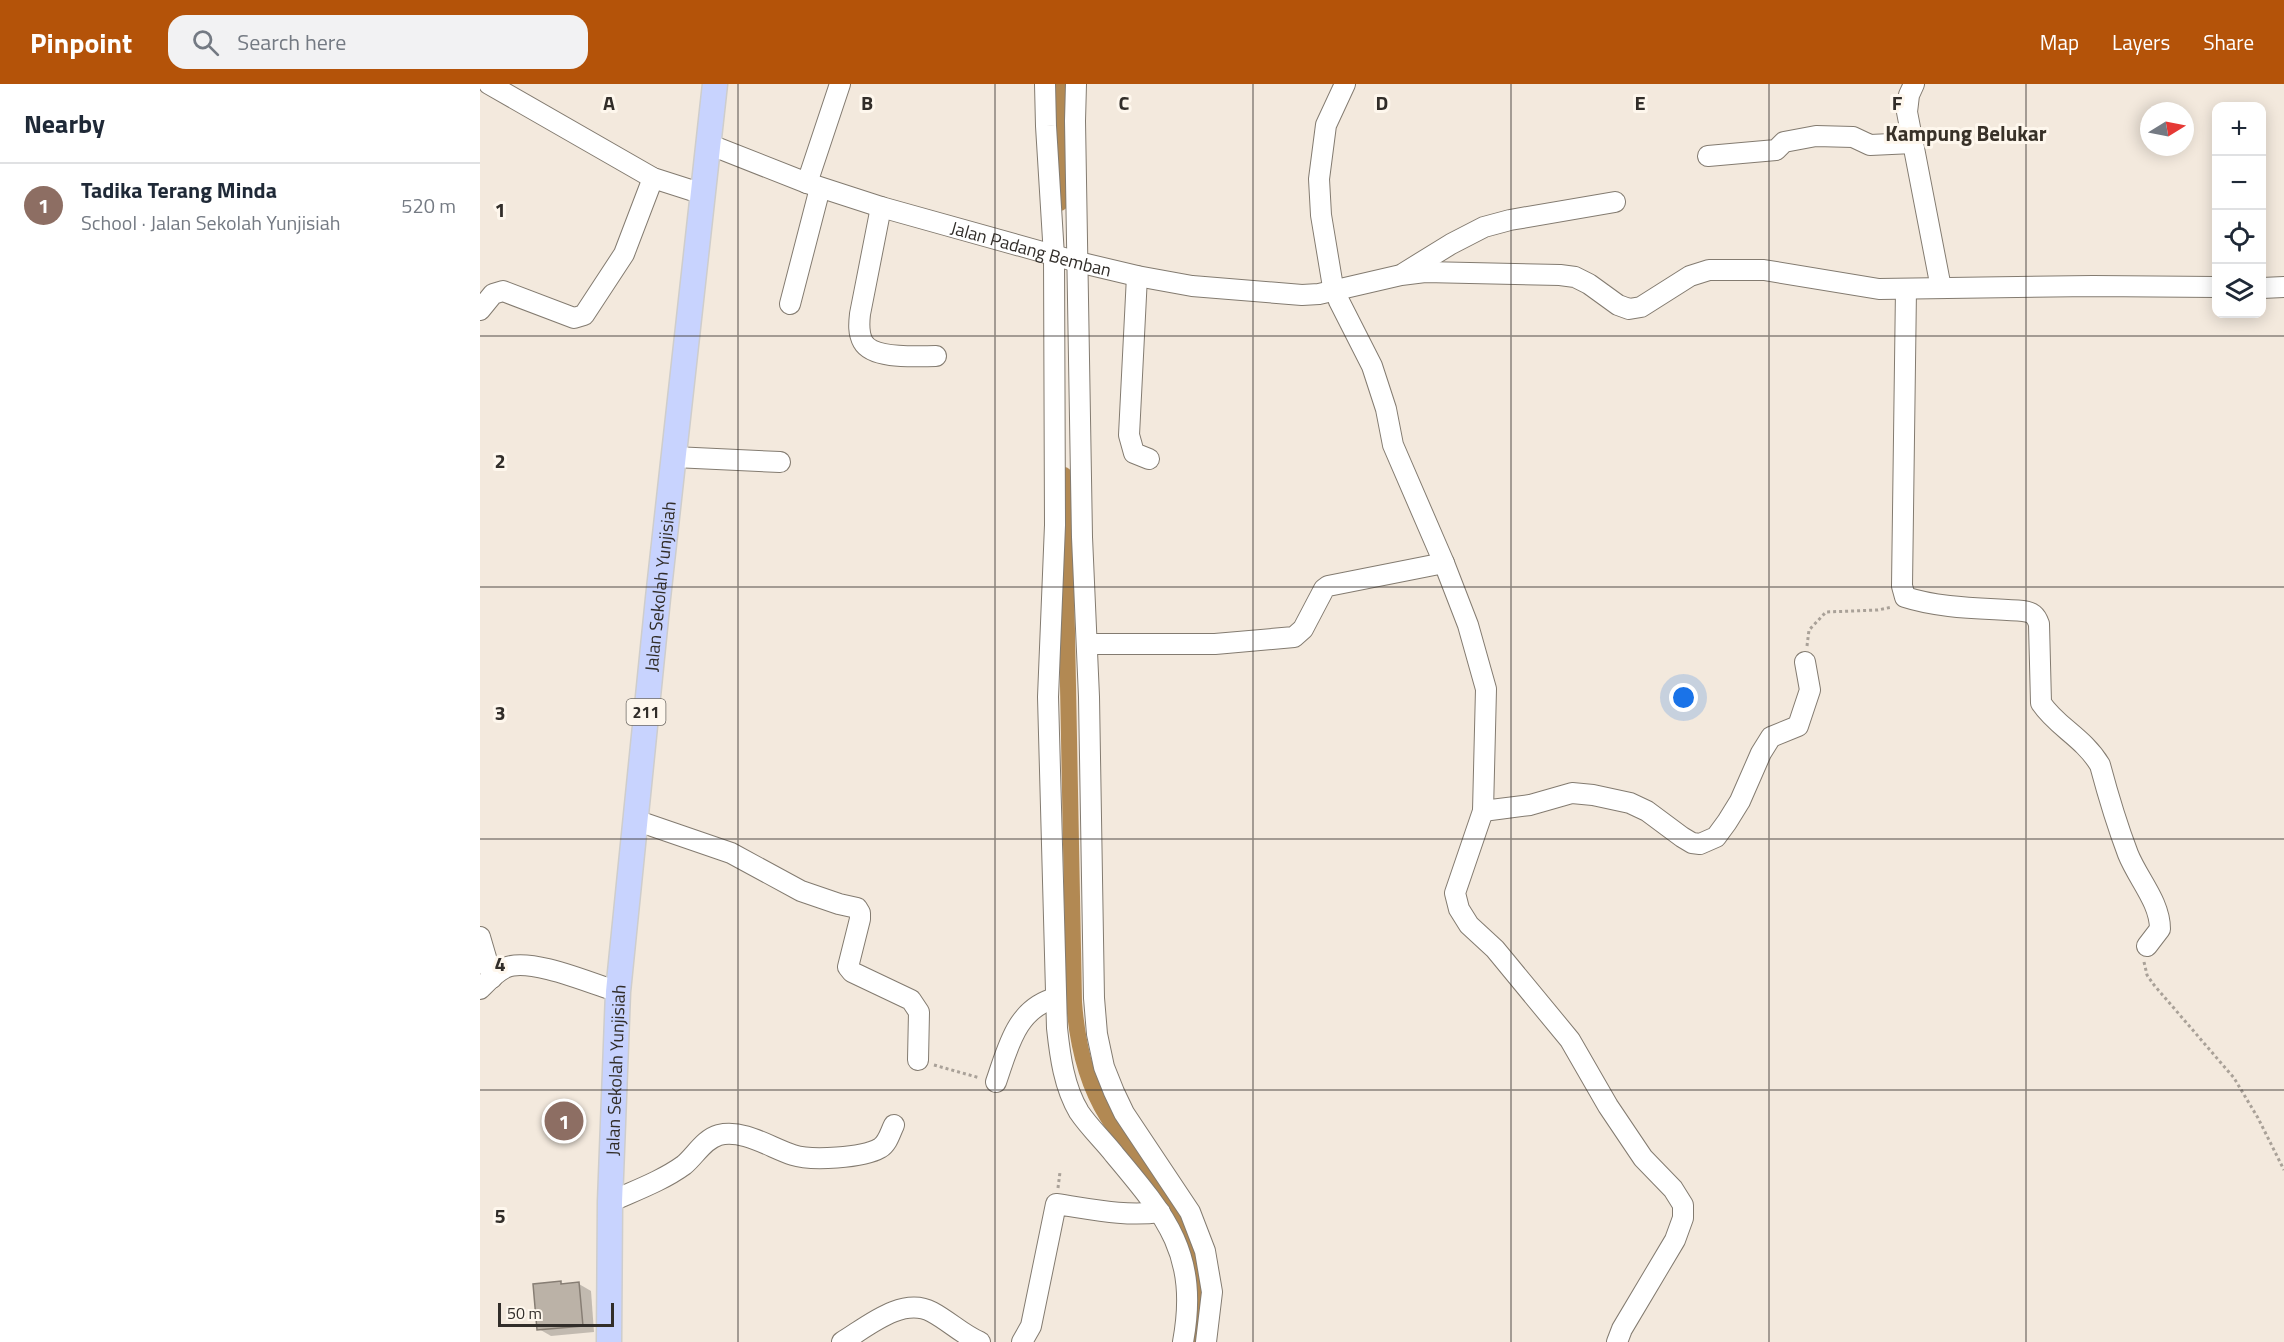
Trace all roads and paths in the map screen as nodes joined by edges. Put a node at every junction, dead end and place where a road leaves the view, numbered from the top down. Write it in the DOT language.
graph roads {
  1 [pos="489,84"];
  2 [pos="715,84"];
  3 [pos="840,84"];
  4 [pos="1045,84"];
  5 [pos="1076,84"];
  6 [pos="1345,84"];
  7 [pos="1914,84"];
  8 [pos="1913,143"];
  9 [pos="708,144"];
  10 [pos="1708,156"];
  11 [pos="653,178"];
  12 [pos="813,185"];
  13 [pos="703,194"];
  14 [pos="1615,202"];
  15 [pos="881,207"];
  16 [pos="1066,259"];
  17 [pos="1401,275"];
  18 [pos="1137,276"];
  19 [pos="2212,287"];
  20 [pos="2284,287"];
  21 [pos="1906,288"];
  22 [pos="1941,288"];
  23 [pos="2266,288"];
  24 [pos="1339,289"];
  25 [pos="790,304"];
  26 [pos="480,310"];
  27 [pos="936,356"];
  28 [pos="674,457"];
  29 [pos="1149,459"];
  30 [pos="780,462"];
  31 [pos="1444,563"];
  32 [pos="1905,597"];
  33 [pos="1087,644"];
  34 [pos="1805,662"];
  35 [pos="1483,811"];
  36 [pos="635,820"];
  37 [pos="480,937"];
  38 [pos="2145,953"];
  39 [pos="486,984"];
  40 [pos="618,992"];
  41 [pos="1056,998"];
  42 [pos="918,1060"];
  43 [pos="996,1082"];
  44 [pos="894,1125"];
  45 [pos="2284,1170"];
  46 [pos="610,1202"];
  47 [pos="1160,1212"];
  48 [pos="1195,1339"];
  49 [pos="609,1342"];
  50 [pos="842,1342"];
  51 [pos="981,1342"];
  52 [pos="1022,1342"];
  53 [pos="1617,1342"];
  1 -- 11 [label="street"];
  2 -- 9 [label="main road, Jalan Sekolah Yunjisiah / 211"];
  3 -- 12 [label="street"];
  4 -- 16 [label="street"];
  5 -- 16 [label="street"];
  6 -- 24 [label="street"];
  7 -- 8 [label="street"];
  8 -- 10 [label="street"];
  8 -- 22 [label="street"];
  9 -- 12 [label="street, Jalan Padang Bemban"];
  9 -- 13 [label="main road, Jalan Sekolah Yunjisiah / 211"];
  11 -- 13 [label="street"];
  11 -- 26 [label="street"];
  12 -- 15 [label="street, Jalan Padang Bemban"];
  12 -- 25 [label="street"];
  13 -- 28 [label="main road, Jalan Sekolah Yunjisiah / 211"];
  14 -- 17 [label="street"];
  15 -- 16 [label="street, Jalan Padang Bemban"];
  15 -- 27 [label="street"];
  16 -- 18 [label="street, Jalan Padang Bemban"];
  16 -- 33 [label="street"];
  16 -- 41 [label="street"];
  17 -- 21 [label="street"];
  17 -- 24 [label="street, Jalan Padang Bemban"];
  18 -- 24 [label="street, Jalan Padang Bemban"];
  18 -- 29 [label="street"];
  19 -- 22 [label="street"];
  20 -- 23 [label="street"];
  21 -- 22 [label="street"];
  21 -- 32 [label="street"];
  24 -- 31 [label="street"];
  28 -- 30 [label="street"];
  28 -- 36 [label="main road, Jalan Sekolah Yunjisiah / 211"];
  31 -- 33 [label="street"];
  31 -- 35 [label="street"];
  32 -- 34 [label="path"];
  32 -- 38 [label="street"];
  33 -- 48 [label="street"];
  34 -- 35 [label="street"];
  35 -- 53 [label="street"];
  36 -- 40 [label="main road, Jalan Sekolah Yunjisiah / 211"];
  36 -- 42 [label="street"];
  37 -- 39 [label="street"];
  38 -- 45 [label="path"];
  39 -- 40 [label="street"];
  40 -- 46 [label="main road, Jalan Sekolah Yunjisiah / 211"];
  41 -- 43 [label="street"];
  41 -- 47 [label="street"];
  42 -- 43 [label="path"];
  44 -- 46 [label="street"];
  46 -- 49 [label="main road, Jalan Sekolah Yunjisiah / 211"];
  47 -- 48 [label="street"];
  47 -- 52 [label="street"];
  50 -- 51 [label="street"];
}
